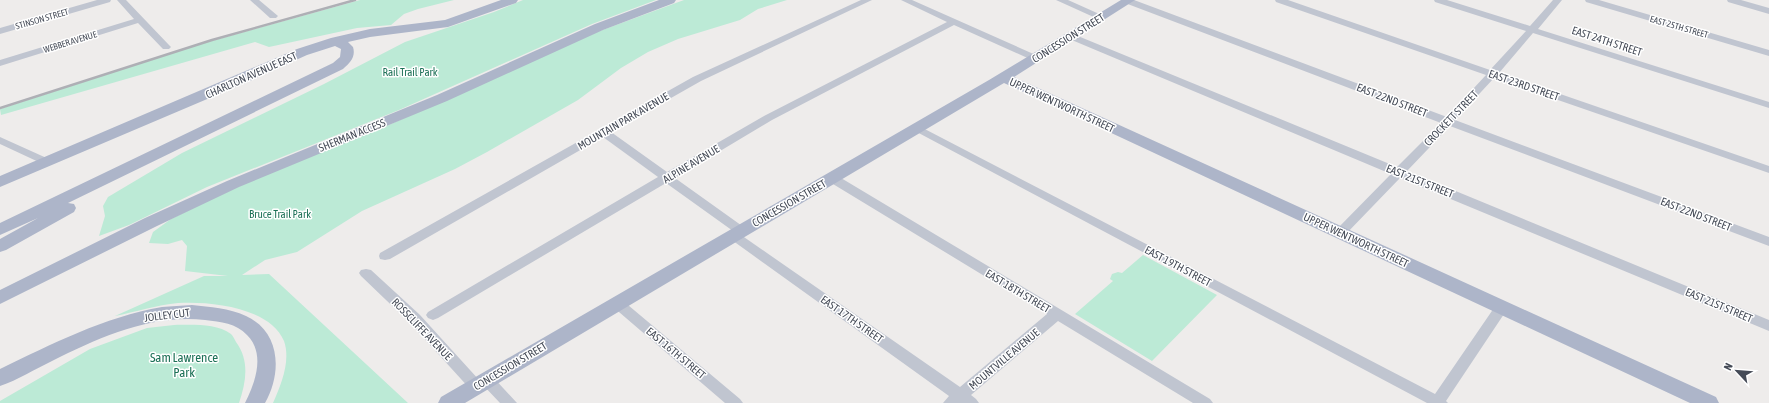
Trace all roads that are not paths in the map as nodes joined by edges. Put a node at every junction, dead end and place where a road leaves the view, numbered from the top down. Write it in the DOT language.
graph roads {
  1 [pos="107,0"];
  2 [pos="121,0"];
  3 [pos="254,0"];
  4 [pos="512,0"];
  5 [pos="670,0"];
  6 [pos="868,0"];
  7 [pos="905,0"];
  8 [pos="1060,0"];
  9 [pos="1129,0"];
  10 [pos="1279,0"];
  11 [pos="1438,0"];
  12 [pos="1558,0"];
  13 [pos="1589,0"];
  14 [pos="1731,0"];
  15 [pos="79,4"];
  16 [pos="1769,11"];
  17 [pos="273,16"];
  18 [pos="1101,17"];
  19 [pos="140,20"];
  20 [pos="954,22"];
  21 [pos="1532,30"];
  22 [pos="0,31"];
  23 [pos="392,31"];
  24 [pos="1070,36"];
  25 [pos="336,41"];
  26 [pos="166,47"];
  27 [pos="1769,53"];
  28 [pos="1035,58"];
  29 [pos="334,60"];
  30 [pos="0,63"];
  31 [pos="1492,74"];
  32 [pos="247,77"];
  33 [pos="1003,77"];
  34 [pos="309,80"];
  35 [pos="1769,105"];
  36 [pos="1448,121"];
  37 [pos="917,128"];
  38 [pos="603,132"];
  39 [pos="194,138"];
  40 [pos="0,140"];
  41 [pos="47,162"];
  42 [pos="1769,170"];
  43 [pos="1398,172"];
  44 [pos="667,178"];
  45 [pos="832,178"];
  46 [pos="0,182"];
  47 [pos="0,230"];
  48 [pos="737,233"];
  49 [pos="1340,233"];
  50 [pos="1769,242"];
  51 [pos="0,246"];
  52 [pos="385,256"];
  53 [pos="366,273"];
  54 [pos="37,280"];
  55 [pos="0,298"];
  56 [pos="0,302"];
  57 [pos="617,303"];
  58 [pos="1502,308"];
  59 [pos="1057,314"];
  60 [pos="434,315"];
  61 [pos="1769,326"];
  62 [pos="0,378"];
  63 [pos="481,383"];
  64 [pos="960,400"];
  65 [pos="256,403"];
  66 [pos="448,403"];
  67 [pos="510,403"];
  68 [pos="735,403"];
  69 [pos="1205,403"];
  70 [pos="1438,403"];
  71 [pos="1709,403"];
  1 -- 15 [label="street, STINSON STREET"];
  2 -- 19 [label="street"];
  3 -- 17 [label="street"];
  4 -- 23 [label="main road, CHARLTON AVENUE EAST"];
  5 -- 54 [label="main road, SHERMAN ACCESS"];
  6 -- 38 [label="street, MOUNTAIN PARK AVENUE"];
  7 -- 20 [label="street"];
  8 -- 18 [label="street"];
  9 -- 18 [label="main road, CONCESSION STREET"];
  9 -- 36 [label="street, EAST 22ND STREET"];
  10 -- 31 [label="street, EAST 23RD STREET"];
  11 -- 21 [label="street, EAST 24TH STREET"];
  12 -- 21 [label="street, CROCKETT STREET"];
  13 -- 27 [label="street, EAST 25TH STREET"];
  14 -- 16 [label="street"];
  15 -- 22 [label="street, STINSON STREET"];
  18 -- 24 [label="main road, CONCESSION STREET"];
  19 -- 26 [label="street"];
  19 -- 30 [label="street, WEBBER AVENUE"];
  20 -- 28 [label="street"];
  20 -- 44 [label="street, ALPINE AVENUE"];
  21 -- 31 [label="street, CROCKETT STREET"];
  21 -- 35 [label="street, EAST 24TH STREET"];
  23 -- 25 [label="main road, CHARLTON AVENUE EAST"];
  23 -- 34 [label="main road"];
  24 -- 28 [label="main road, CONCESSION STREET"];
  24 -- 43 [label="street, EAST 21ST STREET"];
  25 -- 29 [label="main road"];
  25 -- 32 [label="main road, CHARLTON AVENUE EAST"];
  25 -- 34 [label="main road"];
  28 -- 33 [label="main road, CONCESSION STREET"];
  29 -- 32 [label="main road"];
  29 -- 34 [label="main road"];
  31 -- 36 [label="street, CROCKETT STREET"];
  31 -- 42 [label="street, EAST 23RD STREET"];
  32 -- 41 [label="main road, CHARLTON AVENUE EAST"];
  33 -- 37 [label="main road, CONCESSION STREET"];
  33 -- 49 [label="main road, UPPER WENTWORTH STREET"];
  34 -- 39 [label="main road"];
  36 -- 43 [label="street, CROCKETT STREET"];
  36 -- 50 [label="street, EAST 22ND STREET"];
  37 -- 45 [label="main road, CONCESSION STREET"];
  37 -- 70 [label="street, EAST 19TH STREET"];
  38 -- 44 [label="street, EAST 17TH STREET"];
  38 -- 52 [label="street, MOUNTAIN PARK AVENUE"];
  39 -- 47 [label="main road"];
  39 -- 51 [label="main road"];
  40 -- 41 [label="street"];
  41 -- 46 [label="main road, CHARLTON AVENUE EAST"];
  43 -- 49 [label="street, CROCKETT STREET"];
  43 -- 61 [label="street, EAST 21ST STREET"];
  44 -- 48 [label="street, EAST 17TH STREET"];
  44 -- 60 [label="street, ALPINE AVENUE"];
  45 -- 48 [label="main road, CONCESSION STREET"];
  45 -- 59 [label="street, EAST 18TH STREET"];
  48 -- 57 [label="main road, CONCESSION STREET"];
  48 -- 64 [label="street, EAST 17TH STREET"];
  49 -- 58 [label="main road, UPPER WENTWORTH STREET"];
  53 -- 63 [label="street, ROSSCLIFFE AVENUE"];
  54 -- 55 [label="main road, SHERMAN ACCESS"];
  54 -- 56 [label="main road, SHERMAN ACCESS"];
  57 -- 63 [label="main road, CONCESSION STREET"];
  57 -- 68 [label="street, EAST 16TH STREET"];
  58 -- 70 [label="street"];
  58 -- 71 [label="main road, UPPER WENTWORTH STREET"];
  59 -- 64 [label="street, MOUNTVILLE AVENUE"];
  59 -- 69 [label="street, EAST 18TH STREET"];
  62 -- 65 [label="main road, JOLLEY CUT"];
  63 -- 66 [label="main road, CONCESSION STREET"];
  63 -- 67 [label="street, ROSSCLIFFE AVENUE"];
}
